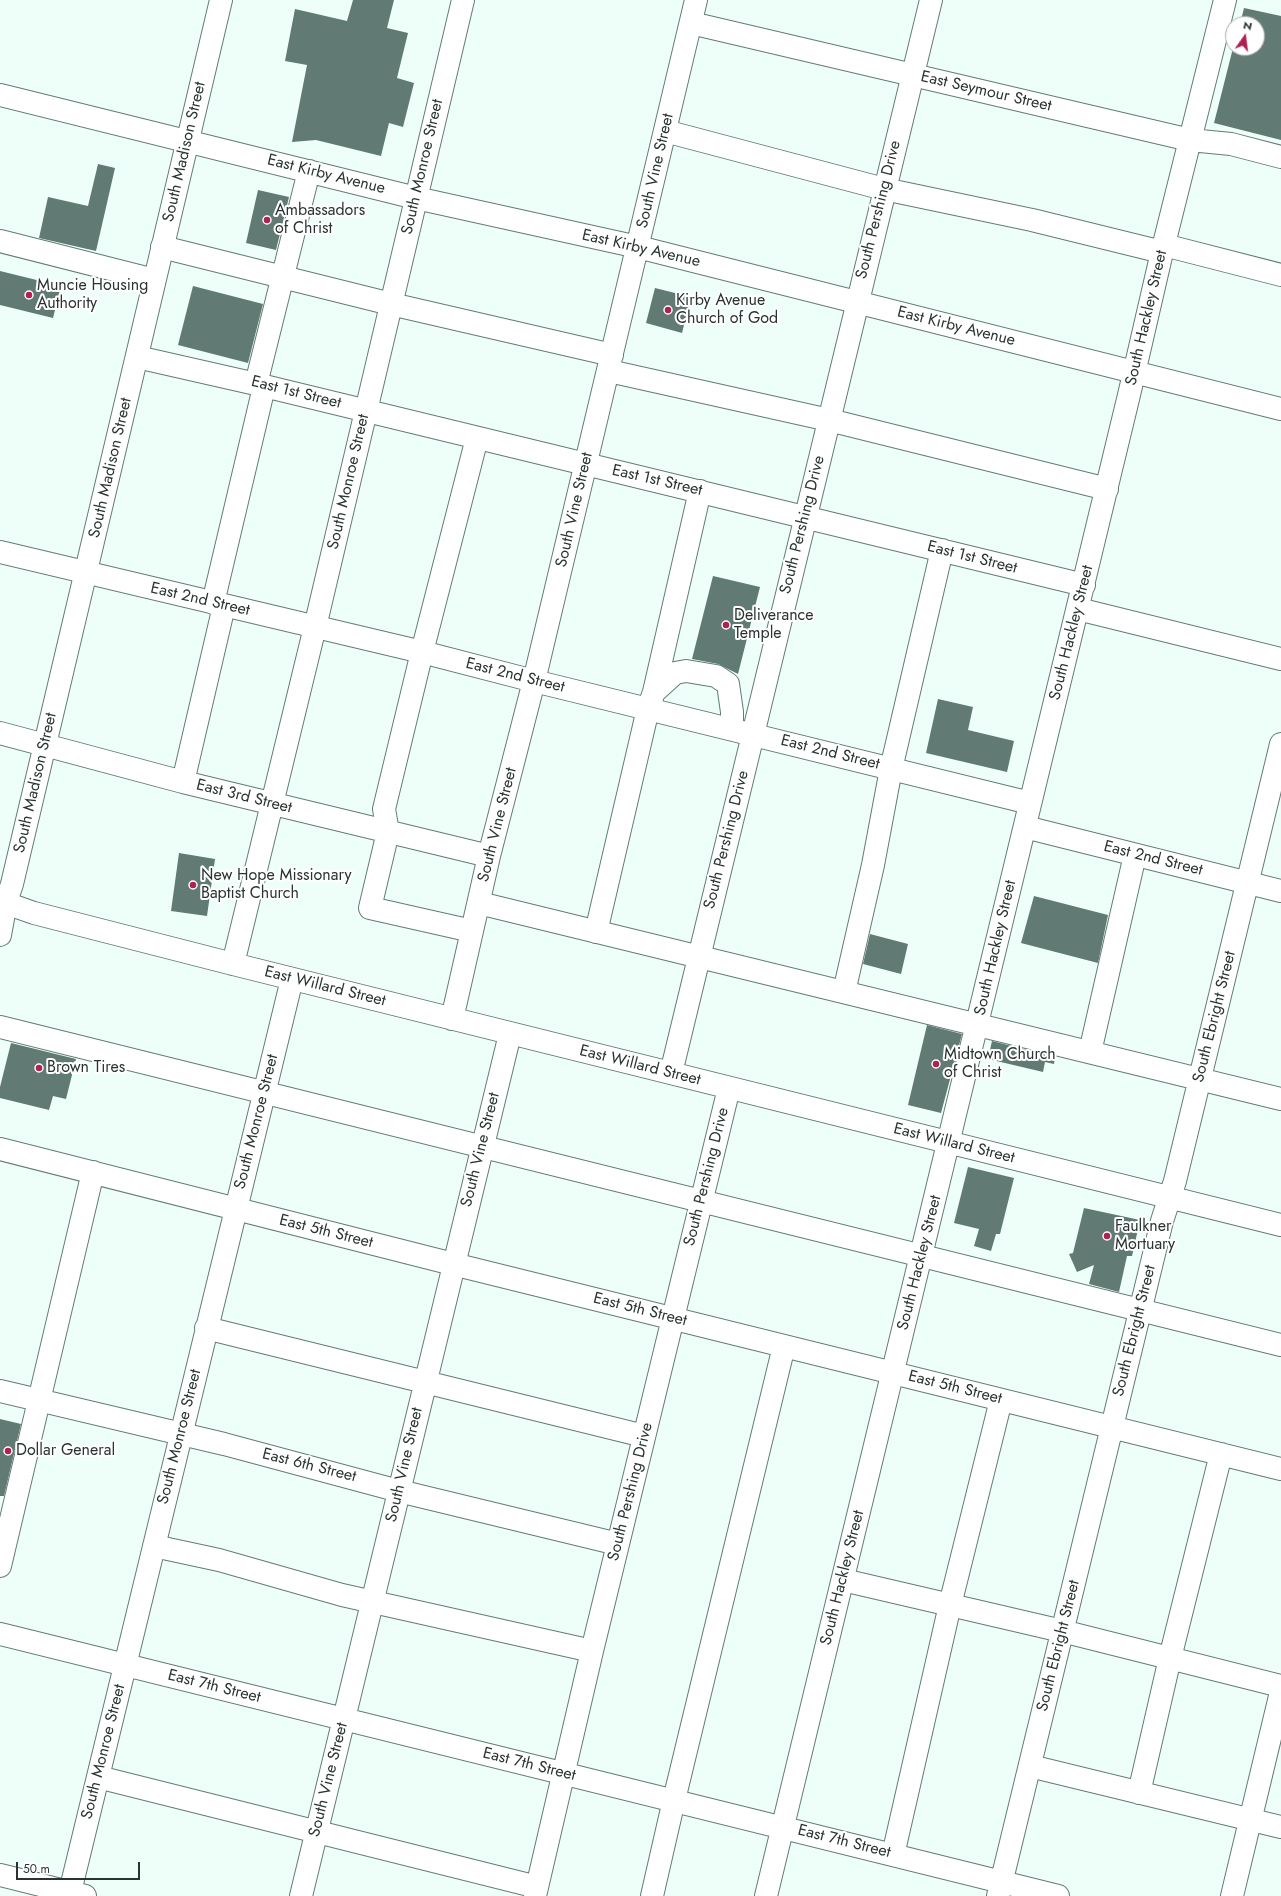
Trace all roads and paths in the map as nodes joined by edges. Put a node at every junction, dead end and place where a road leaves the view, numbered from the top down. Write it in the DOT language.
graph roads {
  1 [pos="221,0"];
  2 [pos="463,0"];
  3 [pos="696,0"];
  4 [pos="931,0"];
  5 [pos="1225,0"];
  6 [pos="691,23"];
  7 [pos="912,75"];
  8 [pos="0,95"];
  9 [pos="665,131"];
  10 [pos="1190,140"];
  11 [pos="188,142"];
  12 [pos="1281,157"];
  13 [pos="309,171"];
  14 [pos="884,189"];
  15 [pos="416,198"];
  16 [pos="0,241"];
  17 [pos="162,247"];
  18 [pos="638,247"];
  19 [pos="1163,248"];
  20 [pos="1281,275"];
  21 [pos="282,276"];
  22 [pos="154,280"];
  23 [pos="857,302"];
  24 [pos="391,304"];
  25 [pos="137,357"];
  26 [pos="611,363"];
  27 [pos="1135,373"];
  28 [pos="260,385"];
  29 [pos="1281,409"];
  30 [pos="366,410"];
  31 [pos="829,420"];
  32 [pos="477,438"];
  33 [pos="586,464"];
  34 [pos="1107,488"];
  35 [pos="700,491"];
  36 [pos="805,517"];
  37 [pos="942,550"];
  38 [pos="0,552"];
  39 [pos="86,574"];
  40 [pos="1084,585"];
  41 [pos="219,605"];
  42 [pos="1078,609"];
  43 [pos="315,627"];
  44 [pos="422,652"];
  45 [pos="1281,659"];
  46 [pos="534,682"];
  47 [pos="651,700"];
  48 [pos="732,729"];
  49 [pos="0,733"];
  50 [pos="753,734"];
  51 [pos="1281,744"];
  52 [pos="45,745"];
  53 [pos="892,769"];
  54 [pos="1277,777"];
  55 [pos="183,782"];
  56 [pos="272,803"];
  57 [pos="1030,803"];
  58 [pos="1025,827"];
  59 [pos="388,832"];
  60 [pos="1134,855"];
  61 [pos="489,856"];
  62 [pos="1247,883"];
  63 [pos="1281,891"];
  64 [pos="3,901"];
  65 [pos="479,903"];
  66 [pos="472,931"];
  67 [pos="596,932"];
  68 [pos="0,935"];
  69 [pos="699,957"];
  70 [pos="233,964"];
  71 [pos="292,978"];
  72 [pos="844,992"];
  73 [pos="452,1019"];
  74 [pos="978,1024"];
  75 [pos="0,1027"];
  76 [pos="510,1034"];
  77 [pos="1090,1052"];
  78 [pos="671,1073"];
  79 [pos="1200,1078"];
  80 [pos="729,1088"];
  81 [pos="264,1093"];
  82 [pos="1281,1099"];
  83 [pos="949,1143"];
  84 [pos="482,1147"];
  85 [pos="0,1149"];
  86 [pos="92,1172"];
  87 [pos="1170,1197"];
  88 [pos="701,1201"];
  89 [pos="235,1210"];
  90 [pos="1281,1225"];
  91 [pos="922,1255"];
  92 [pos="453,1264"];
  93 [pos="1140,1311"];
  94 [pos="673,1318"];
  95 [pos="206,1328"];
  96 [pos="1281,1345"];
  97 [pos="784,1346"];
  98 [pos="894,1373"];
  99 [pos="425,1381"];
  100 [pos="0,1391"];
  101 [pos="1001,1400"];
  102 [pos="40,1401"];
  103 [pos="1112,1428"];
  104 [pos="180,1435"];
  105 [pos="644,1436"];
  106 [pos="1221,1454"];
  107 [pos="1281,1469"];
  108 [pos="399,1491"];
  109 [pos="618,1544"];
  110 [pos="154,1546"];
  111 [pos="0,1566"];
  112 [pos="843,1580"];
  113 [pos="372,1602"];
  114 [pos="950,1605"];
  115 [pos="1062,1631"];
  116 [pos="0,1634"];
  117 [pos="592,1651"];
  118 [pos="1170,1658"];
  119 [pos="125,1665"];
  120 [pos="1281,1686"];
  121 [pos="1280,1704"];
  122 [pos="344,1719"];
  123 [pos="1030,1766"];
  124 [pos="564,1773"];
  125 [pos="98,1777"];
  126 [pos="1139,1793"];
  127 [pos="674,1800"];
  128 [pos="1250,1820"];
  129 [pos="783,1827"];
  130 [pos="1281,1828"];
  131 [pos="317,1832"];
  132 [pos="893,1855"];
  133 [pos="0,1875"];
  134 [pos="1000,1889"];
  135 [pos="536,1892"];
  136 [pos="75,1895"];
  137 [pos="301,1896"];
  138 [pos="652,1896"];
  139 [pos="766,1896"];
  140 [pos="1058,1896"];
  141 [pos="1232,1896"];
  1 -- 11 [label="street, South Madison Street"];
  2 -- 15 [label="street, South Monroe Street"];
  3 -- 6 [label="street, South Vine Street"];
  4 -- 7 [label="street, South Pershing Drive"];
  5 -- 10 [label="street, South Hackley Street"];
  6 -- 7 [label="street, East Seymour Street"];
  6 -- 9 [label="street, South Vine Street"];
  7 -- 10 [label="street, East Seymour Street"];
  7 -- 14 [label="street, South Pershing Drive"];
  8 -- 11 [label="street, East Kirby Avenue"];
  9 -- 14 [label="street"];
  9 -- 18 [label="street, South Vine Street"];
  10 -- 12 [label="street, East Seymour Street"];
  10 -- 19 [label="street, South Hackley Street"];
  11 -- 13 [label="street, East Kirby Avenue"];
  11 -- 17 [label="street, South Madison Street"];
  13 -- 15 [label="street, East Kirby Avenue"];
  13 -- 21 [label="street"];
  14 -- 19 [label="street"];
  14 -- 23 [label="street, South Pershing Drive"];
  15 -- 18 [label="street, East Kirby Avenue"];
  15 -- 24 [label="street, South Monroe Street"];
  16 -- 22 [label="street"];
  17 -- 21 [label="street"];
  17 -- 22 [label="street, South Madison Street"];
  18 -- 23 [label="street, East Kirby Avenue"];
  18 -- 26 [label="street, South Vine Street"];
  19 -- 20 [label="street"];
  19 -- 27 [label="street, South Hackley Street"];
  21 -- 24 [label="street"];
  21 -- 28 [label="street"];
  22 -- 25 [label="street, South Madison Street"];
  23 -- 27 [label="street, East Kirby Avenue"];
  23 -- 31 [label="street, South Pershing Drive"];
  24 -- 26 [label="street"];
  24 -- 30 [label="street, South Monroe Street"];
  25 -- 28 [label="street, East 1st Street"];
  25 -- 39 [label="street, South Madison Street"];
  26 -- 31 [label="street"];
  26 -- 33 [label="street, South Vine Street"];
  27 -- 29 [label="street, East Kirby Avenue"];
  27 -- 34 [label="street, South Hackley Street"];
  28 -- 30 [label="street, East 1st Street"];
  28 -- 41 [label="street"];
  30 -- 32 [label="street, East 1st Street"];
  30 -- 43 [label="street, South Monroe Street"];
  31 -- 34 [label="street"];
  31 -- 36 [label="street, South Pershing Drive"];
  32 -- 33 [label="street, East 1st Street"];
  32 -- 44 [label="street"];
  33 -- 35 [label="street, East 1st Street"];
  33 -- 46 [label="street, South Vine Street"];
  34 -- 40 [label="street, South Hackley Street"];
  35 -- 36 [label="street, East 1st Street"];
  35 -- 47 [label="street"];
  36 -- 37 [label="street, East 1st Street"];
  36 -- 50 [label="street, South Pershing Drive"];
  37 -- 40 [label="street, East 1st Street"];
  37 -- 53 [label="street"];
  38 -- 39 [label="street, East 2nd Street"];
  39 -- 41 [label="street, East 2nd Street"];
  39 -- 52 [label="street, South Madison Street"];
  40 -- 42 [label="street, South Hackley Street"];
  41 -- 43 [label="street, East 2nd Street"];
  41 -- 55 [label="street"];
  42 -- 45 [label="street"];
  42 -- 57 [label="street, South Hackley Street"];
  43 -- 44 [label="street, East 2nd Street"];
  43 -- 56 [label="street, South Monroe Street"];
  44 -- 46 [label="street, East 2nd Street"];
  44 -- 59 [label="street"];
  46 -- 47 [label="street, East 2nd Street"];
  46 -- 61 [label="street, South Vine Street"];
  47 -- 48 [label="street, East 2nd Street"];
  47 -- 48 [label="street"];
  47 -- 67 [label="street"];
  48 -- 50 [label="street, East 2nd Street"];
  49 -- 52 [label="street, East 3rd Street"];
  50 -- 53 [label="street, East 2nd Street"];
  50 -- 69 [label="street, South Pershing Drive"];
  51 -- 54 [label="street, South Ebright Street"];
  52 -- 55 [label="street, East 3rd Street"];
  52 -- 64 [label="street, South Madison Street"];
  53 -- 57 [label="street, East 2nd Street"];
  53 -- 72 [label="street"];
  54 -- 62 [label="street, South Ebright Street"];
  55 -- 56 [label="street, East 3rd Street"];
  56 -- 59 [label="street, East 3rd Street"];
  56 -- 70 [label="street, South Monroe Street"];
  57 -- 58 [label="street, South Hackley Street"];
  58 -- 60 [label="street, East 2nd Street"];
  58 -- 74 [label="street, South Hackley Street"];
  59 -- 61 [label="street, East 3rd Street"];
  59 -- 66 [label="street"];
  60 -- 62 [label="street, East 2nd Street"];
  60 -- 77 [label="street"];
  61 -- 65 [label="street, South Vine Street"];
  62 -- 63 [label="street, East 2nd Street"];
  62 -- 79 [label="street, South Ebright Street"];
  64 -- 68 [label="street, South Madison Street"];
  64 -- 70 [label="street, East Willard Street"];
  65 -- 66 [label="street, South Vine Street"];
  65 -- 67 [label="street"];
  66 -- 73 [label="street, South Vine Street"];
  67 -- 69 [label="street"];
  69 -- 72 [label="street"];
  69 -- 78 [label="street, South Pershing Drive"];
  70 -- 71 [label="street, East Willard Street"];
  71 -- 73 [label="street, East Willard Street"];
  71 -- 81 [label="street, South Monroe Street"];
  72 -- 74 [label="street"];
  73 -- 76 [label="street, East Willard Street"];
  74 -- 77 [label="street"];
  74 -- 83 [label="street, South Hackley Street"];
  75 -- 81 [label="street"];
  76 -- 78 [label="street, East Willard Street"];
  76 -- 84 [label="street, South Vine Street"];
  77 -- 79 [label="street"];
  78 -- 80 [label="street, East Willard Street"];
  79 -- 82 [label="street"];
  79 -- 87 [label="street, South Ebright Street"];
  80 -- 83 [label="street, East Willard Street"];
  80 -- 88 [label="street, South Pershing Drive"];
  81 -- 84 [label="street"];
  81 -- 89 [label="street, South Monroe Street"];
  83 -- 87 [label="street, East Willard Street"];
  83 -- 91 [label="street, South Hackley Street"];
  84 -- 88 [label="street"];
  84 -- 92 [label="street, South Vine Street"];
  85 -- 86 [label="street, East 5th Street"];
  86 -- 89 [label="street, East 5th Street"];
  86 -- 102 [label="street"];
  87 -- 90 [label="street, East Willard Street"];
  87 -- 93 [label="street, South Ebright Street"];
  88 -- 91 [label="street"];
  88 -- 94 [label="street, South Pershing Drive"];
  89 -- 92 [label="street, East 5th Street"];
  89 -- 95 [label="street, South Monroe Street"];
  91 -- 93 [label="street"];
  91 -- 98 [label="street, South Hackley Street"];
  92 -- 94 [label="street, East 5th Street"];
  92 -- 99 [label="street, South Vine Street"];
  93 -- 96 [label="street"];
  93 -- 103 [label="street, South Ebright Street"];
  94 -- 97 [label="street, East 5th Street"];
  94 -- 105 [label="street, South Pershing Drive"];
  95 -- 99 [label="street"];
  95 -- 104 [label="street, South Monroe Street"];
  97 -- 98 [label="street, East 5th Street"];
  97 -- 127 [label="street"];
  98 -- 101 [label="street, East 5th Street"];
  98 -- 112 [label="street, South Hackley Street"];
  99 -- 105 [label="street"];
  99 -- 108 [label="street, South Vine Street"];
  100 -- 102 [label="street, East 6th Street"];
  101 -- 103 [label="street, East 5th Street"];
  101 -- 114 [label="street"];
  102 -- 104 [label="street, East 6th Street"];
  102 -- 111 [label="street"];
  103 -- 106 [label="street, East 5th Street"];
  103 -- 115 [label="street, South Ebright Street"];
  104 -- 108 [label="street, East 6th Street"];
  104 -- 110 [label="street, South Monroe Street"];
  105 -- 109 [label="street, South Pershing Drive"];
  106 -- 107 [label="street, East 5th Street"];
  106 -- 118 [label="street"];
  108 -- 109 [label="street, East 6th Street"];
  108 -- 113 [label="street, South Vine Street"];
  109 -- 117 [label="street, South Pershing Drive"];
  110 -- 113 [label="street"];
  110 -- 119 [label="street, South Monroe Street"];
  112 -- 114 [label="street"];
  112 -- 129 [label="street, South Hackley Street"];
  113 -- 117 [label="street"];
  113 -- 122 [label="street, South Vine Street"];
  114 -- 115 [label="street"];
  114 -- 132 [label="street"];
  115 -- 118 [label="street"];
  115 -- 123 [label="street, South Ebright Street"];
  116 -- 119 [label="street, East 7th Street"];
  117 -- 124 [label="street, South Pershing Drive"];
  118 -- 120 [label="street"];
  118 -- 126 [label="street"];
  119 -- 122 [label="street, East 7th Street"];
  119 -- 125 [label="street, South Monroe Street"];
  121 -- 128 [label="street"];
  122 -- 124 [label="street, East 7th Street"];
  122 -- 131 [label="street, South Vine Street"];
  123 -- 126 [label="street"];
  123 -- 134 [label="street, South Ebright Street"];
  124 -- 127 [label="street, East 7th Street"];
  124 -- 135 [label="street, South Pershing Drive"];
  125 -- 131 [label="street"];
  125 -- 136 [label="street, South Monroe Street"];
  126 -- 128 [label="street"];
  127 -- 129 [label="street, East 7th Street"];
  127 -- 138 [label="street"];
  128 -- 130 [label="street"];
  128 -- 141 [label="street"];
  129 -- 132 [label="street, East 7th Street"];
  129 -- 139 [label="street, South Hackley Street"];
  131 -- 135 [label="street"];
  131 -- 137 [label="street, South Vine Street"];
  132 -- 134 [label="street, East 7th Street"];
  133 -- 136 [label="street"];
  134 -- 140 [label="street, East 7th Street"];
}
